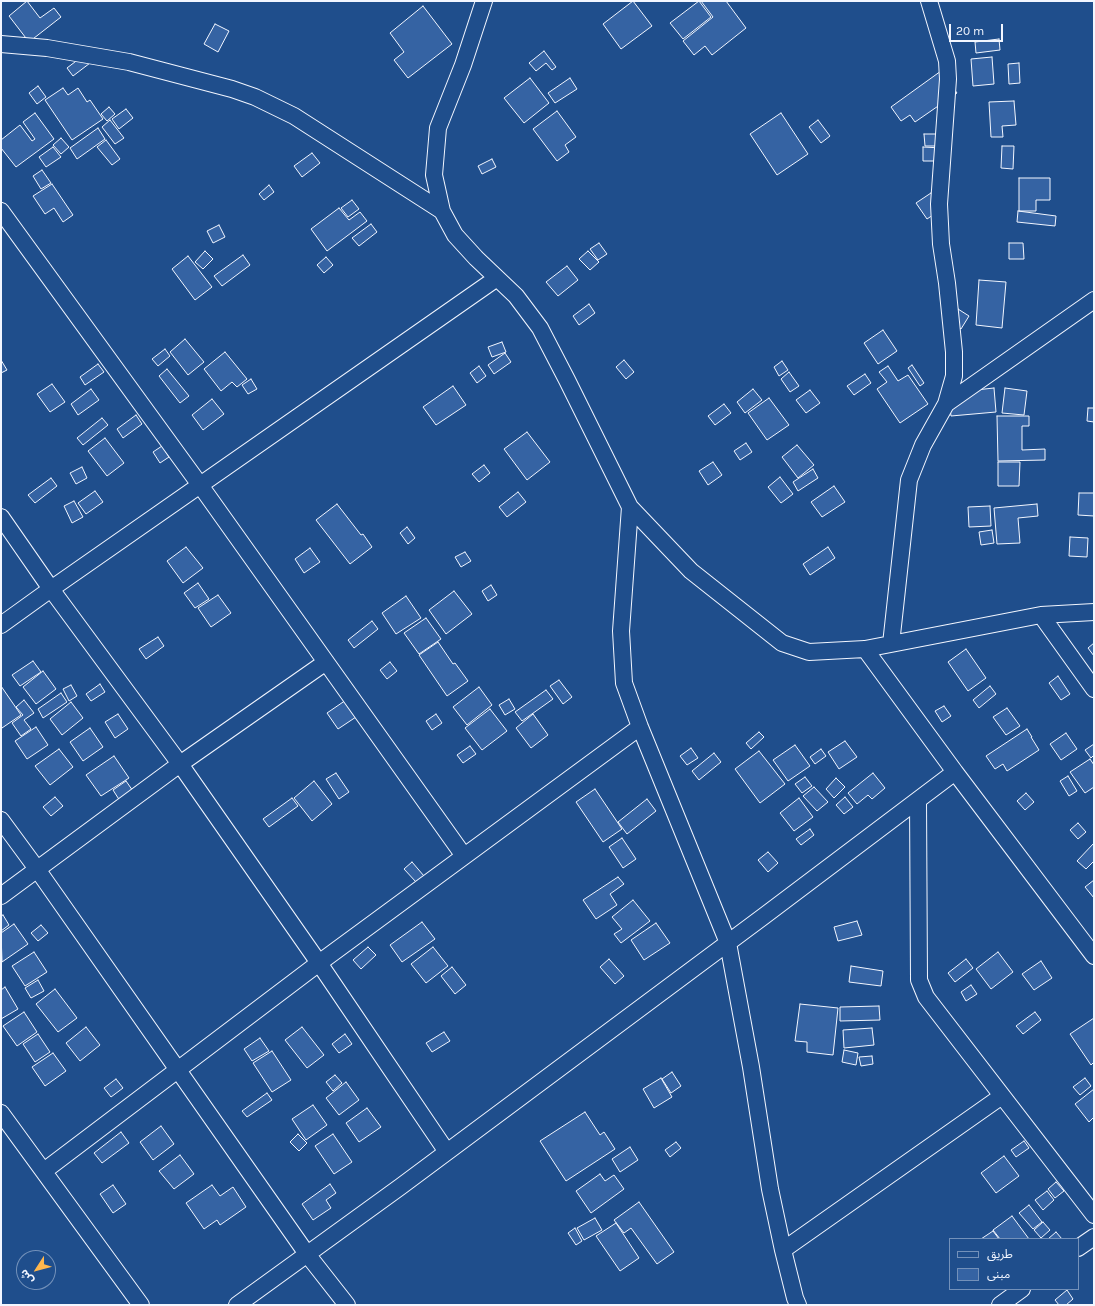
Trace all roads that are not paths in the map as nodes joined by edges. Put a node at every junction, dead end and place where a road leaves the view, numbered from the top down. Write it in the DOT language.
graph roads {
  1 [pos="484,1"];
  2 [pos="929,1"];
  3 [pos="1,44"];
  4 [pos="1,211"];
  5 [pos="442,211"];
  6 [pos="497,278"];
  7 [pos="1094,300"];
  8 [pos="946,404"];
  9 [pos="200,485"];
  10 [pos="630,507"];
  11 [pos="1,517"];
  12 [pos="51,588"];
  13 [pos="1094,612"];
  14 [pos="1041,615"];
  15 [pos="1,625"];
  16 [pos="891,644"];
  17 [pos="865,649"];
  18 [pos="326,662"];
  19 [pos="1094,689"];
  20 [pos="640,727"];
  21 [pos="180,764"];
  22 [pos="955,772"];
  23 [pos="918,800"];
  24 [pos="1,820"];
  25 [pos="464,856"];
  26 [pos="38,869"];
  27 [pos="1,896"];
  28 [pos="728,943"];
  29 [pos="1094,956"];
  30 [pos="319,963"];
  31 [pos="178,1069"];
  32 [pos="1002,1096"];
  33 [pos="4,1122"];
  34 [pos="447,1152"];
  35 [pos="44,1170"];
  36 [pos="1094,1215"];
  37 [pos="1094,1237"];
  38 [pos="1079,1247"];
  39 [pos="783,1250"];
  40 [pos="307,1254"];
  41 [pos="1021,1290"];
  42 [pos="141,1305"];
  43 [pos="237,1305"];
  44 [pos="347,1305"];
  45 [pos="798,1305"];
  46 [pos="1000,1305"];
  1 -- 5 [label="street"];
  2 -- 8 [label="street"];
  3 -- 5 [label="street"];
  4 -- 9 [label="street"];
  5 -- 6 [label="street"];
  6 -- 9 [label="street"];
  6 -- 10 [label="street"];
  7 -- 8 [label="street"];
  8 -- 16 [label="street"];
  9 -- 12 [label="street"];
  9 -- 18 [label="street"];
  10 -- 17 [label="street"];
  10 -- 20 [label="street"];
  11 -- 12 [label="street"];
  12 -- 15 [label="street"];
  12 -- 21 [label="street"];
  13 -- 14 [label="street"];
  14 -- 16 [label="street"];
  14 -- 19 [label="street"];
  16 -- 17 [label="street"];
  17 -- 22 [label="street"];
  18 -- 21 [label="street"];
  18 -- 25 [label="street"];
  20 -- 25 [label="street"];
  20 -- 28 [label="street"];
  21 -- 26 [label="street"];
  21 -- 30 [label="street"];
  22 -- 23 [label="street"];
  22 -- 29 [label="street"];
  23 -- 28 [label="street"];
  23 -- 32 [label="street"];
  24 -- 26 [label="street"];
  25 -- 30 [label="street"];
  26 -- 27 [label="street"];
  26 -- 31 [label="street"];
  28 -- 34 [label="street"];
  28 -- 39 [label="street"];
  30 -- 31 [label="street"];
  30 -- 34 [label="street"];
  31 -- 35 [label="street"];
  31 -- 40 [label="street"];
  32 -- 36 [label="street"];
  32 -- 39 [label="street"];
  33 -- 35 [label="street"];
  34 -- 40 [label="street"];
  35 -- 42 [label="street"];
  37 -- 38 [label="street"];
  39 -- 45 [label="street"];
  40 -- 43 [label="street"];
  40 -- 44 [label="street"];
  41 -- 46 [label="street"];
}
